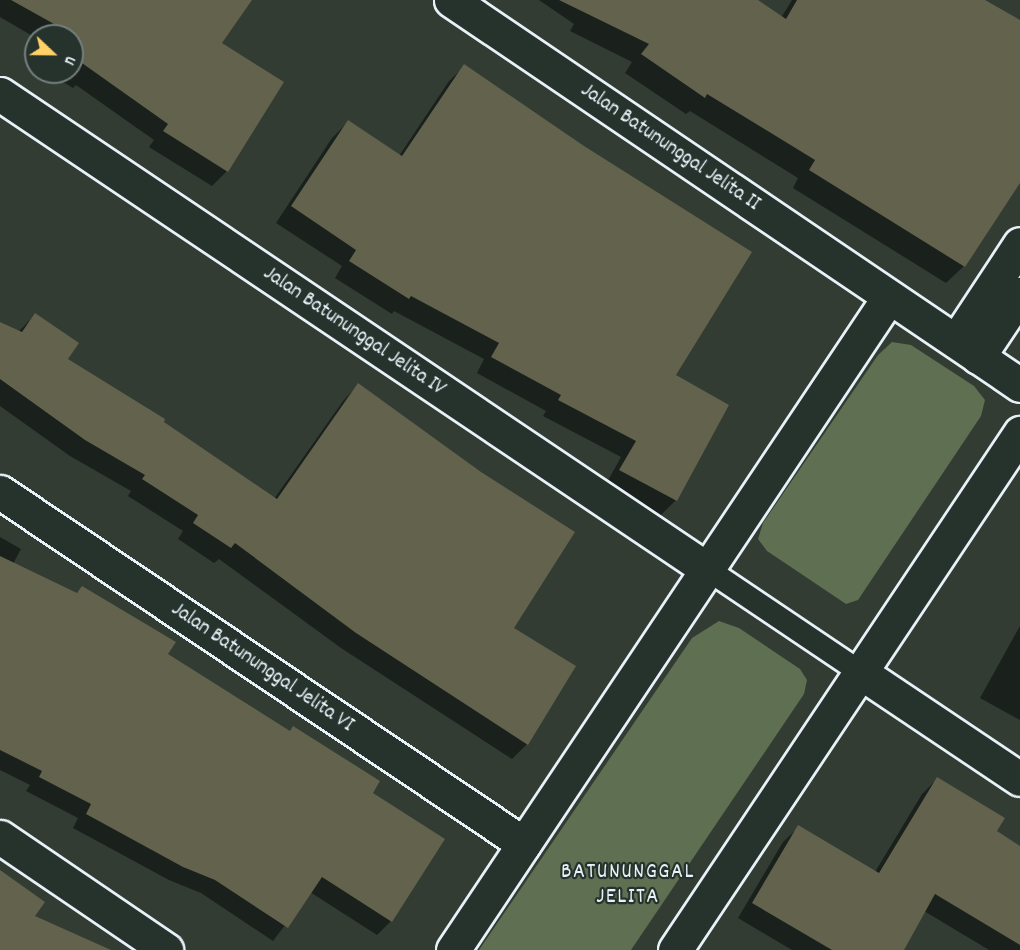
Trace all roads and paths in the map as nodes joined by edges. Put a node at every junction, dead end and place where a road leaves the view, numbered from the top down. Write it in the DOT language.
graph roads {
  1 [pos="451,0"];
  2 [pos="0,94"];
  3 [pos="1020,244"];
  4 [pos="1020,294"];
  5 [pos="888,297"];
  6 [pos="967,349"];
  7 [pos="1020,385"];
  8 [pos="1020,433"];
  9 [pos="0,492"];
  10 [pos="707,569"];
  11 [pos="860,672"];
  12 [pos="1020,779"];
  13 [pos="0,837"];
  14 [pos="524,844"];
  15 [pos="678,949"];
  16 [pos="166,950"];
  17 [pos="453,950"];
  1 -- 5 [label="street, Jalan Batununggal Jelita II"];
  2 -- 10 [label="street, Jalan Batununggal Jelita IV"];
  3 -- 6 [label="street"];
  4 -- 6 [label="street"];
  5 -- 6 [label="street, Jalan Batununggal Jelita II"];
  5 -- 10 [label="street"];
  6 -- 7 [label="street, Jalan Batununggal Jelita II"];
  8 -- 11 [label="street"];
  9 -- 14 [label="street, Jalan Batununggal Jelita VI"];
  10 -- 11 [label="lane"];
  10 -- 14 [label="street"];
  11 -- 12 [label="street"];
  11 -- 15 [label="street"];
  13 -- 16 [label="street"];
  14 -- 17 [label="street"];
}
